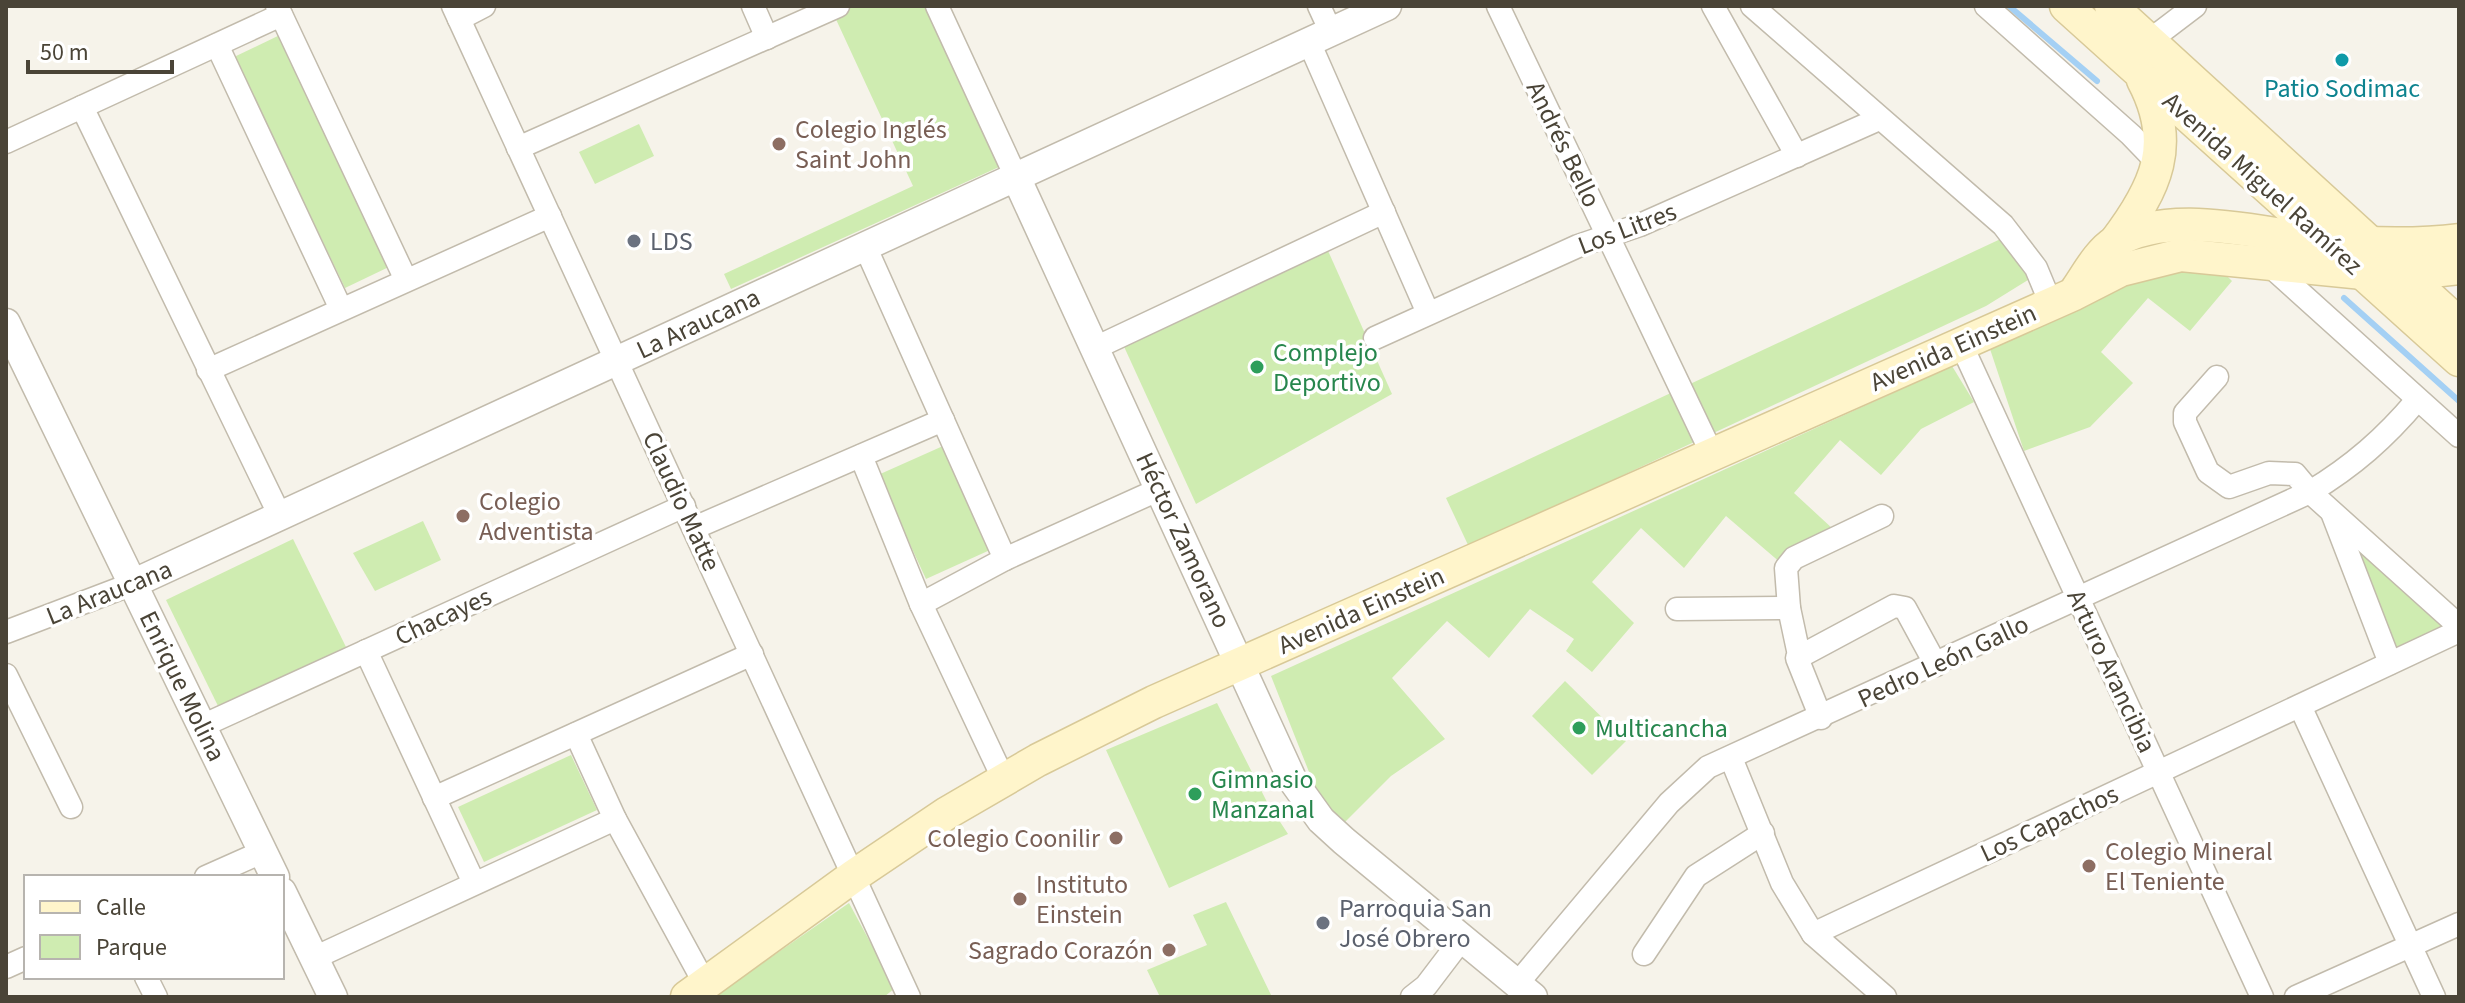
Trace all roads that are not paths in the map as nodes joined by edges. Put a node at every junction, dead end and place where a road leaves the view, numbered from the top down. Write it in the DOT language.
graph roads {
  1 [pos="484,6"];
  2 [pos="753,6"];
  3 [pos="838,6"];
  4 [pos="937,6"];
  5 [pos="1319,6"];
  6 [pos="1387,6"];
  7 [pos="1498,6"];
  8 [pos="1713,6"];
  9 [pos="1752,6"];
  10 [pos="1986,6"];
  11 [pos="2066,6"];
  12 [pos="2111,6"];
  13 [pos="2195,6"];
  14 [pos="279,11"];
  15 [pos="456,12"];
  16 [pos="1320,37"];
  17 [pos="767,38"];
  18 [pos="217,45"];
  19 [pos="2143,56"];
  20 [pos="82,107"];
  21 [pos="1879,119"];
  22 [pos="6,142"];
  23 [pos="518,148"];
  24 [pos="1797,156"];
  25 [pos="2159,164"];
  26 [pos="1016,177"];
  27 [pos="1384,212"];
  28 [pos="550,216"];
  29 [pos="1608,236"];
  30 [pos="2323,240"];
  31 [pos="2459,240"];
  32 [pos="2114,242"];
  33 [pos="865,246"];
  34 [pos="2366,258"];
  35 [pos="2267,263"];
  36 [pos="2459,268"];
  37 [pos="2405,274"];
  38 [pos="406,280"];
  39 [pos="2062,299"];
  40 [pos="341,309"];
  41 [pos="1428,313"];
  42 [pos="6,323"];
  43 [pos="2459,324"];
  44 [pos="1375,338"];
  45 [pos="1961,344"];
  46 [pos="1095,348"];
  47 [pos="2459,360"];
  48 [pos="617,361"];
  49 [pos="208,370"];
  50 [pos="2217,377"];
  51 [pos="2417,400"];
  52 [pos="943,420"];
  53 [pos="2459,436"];
  54 [pos="1712,454"];
  55 [pos="861,456"];
  56 [pos="1160,489"];
  57 [pos="2310,492"];
  58 [pos="684,506"];
  59 [pos="2331,510"];
  60 [pos="280,516"];
  61 [pos="1882,516"];
  62 [pos="694,528"];
  63 [pos="1005,559"];
  64 [pos="132,584"];
  65 [pos="2078,598"];
  66 [pos="921,604"];
  67 [pos="1789,608"];
  68 [pos="1677,609"];
  69 [pos="2459,629"];
  70 [pos="6,632"];
  71 [pos="366,651"];
  72 [pos="752,654"];
  73 [pos="1799,655"];
  74 [pos="2390,663"];
  75 [pos="1240,664"];
  76 [pos="1936,665"];
  77 [pos="6,675"];
  78 [pos="2300,706"];
  79 [pos="1821,718"];
  80 [pos="202,726"];
  81 [pos="576,734"];
  82 [pos="1731,758"];
  83 [pos="2158,772"];
  84 [pos="1003,778"];
  85 [pos="434,798"];
  86 [pos="71,807"];
  87 [pos="615,819"];
  88 [pos="1763,833"];
  89 [pos="262,852"];
  90 [pos="210,875"];
  91 [pos="274,875"];
  92 [pos="855,875"];
  93 [pos="474,883"];
  94 [pos="284,896"];
  95 [pos="2459,924"];
  96 [pos="1813,934"];
  97 [pos="1461,940"];
  98 [pos="2410,946"];
  99 [pos="1644,954"];
  100 [pos="314,958"];
  101 [pos="147,979"];
  102 [pos="696,991"];
  103 [pos="1525,991"];
  104 [pos="156,997"];
  105 [pos="333,997"];
  106 [pos="909,997"];
  107 [pos="1412,997"];
  108 [pos="1885,997"];
  109 [pos="2262,997"];
  110 [pos="2296,997"];
  111 [pos="2434,997"];
  1 -- 15 [label="street"];
  2 -- 17 [label="street"];
  3 -- 17 [label="street"];
  4 -- 26 [label="street, Héctor Zamorano"];
  5 -- 16 [label="street"];
  6 -- 16 [label="street, La Araucana"];
  7 -- 29 [label="street, Andrés Bello"];
  8 -- 24 [label="street"];
  9 -- 21 [label="street"];
  10 -- 25 [label="street, Avenida Miguel Ramírez"];
  11 -- 19 [label="main road, Avenida Miguel Ramírez"];
  12 -- 19 [label="main road, Avenida Miguel Ramírez"];
  13 -- 19 [label="street"];
  14 -- 18 [label="street"];
  14 -- 38 [label="street"];
  15 -- 23 [label="street, Claudio Matte"];
  16 -- 26 [label="street, La Araucana"];
  16 -- 27 [label="street"];
  17 -- 23 [label="street"];
  18 -- 20 [label="street"];
  18 -- 40 [label="street"];
  19 -- 25 [label="main road"];
  19 -- 30 [label="main road, Avenida Miguel Ramírez"];
  19 -- 34 [label="main road, Avenida Miguel Ramírez"];
  20 -- 22 [label="street"];
  20 -- 49 [label="street"];
  21 -- 24 [label="street, Los Litres"];
  21 -- 39 [label="street"];
  23 -- 28 [label="street, Claudio Matte"];
  24 -- 29 [label="street, Los Litres"];
  25 -- 32 [label="main road, Avenida Einstein"];
  26 -- 33 [label="street, La Araucana"];
  26 -- 46 [label="street, Héctor Zamorano"];
  27 -- 41 [label="street"];
  27 -- 46 [label="street"];
  28 -- 38 [label="street"];
  28 -- 48 [label="street, Claudio Matte"];
  29 -- 41 [label="street, Los Litres"];
  29 -- 54 [label="street, Andrés Bello"];
  30 -- 32 [label="main road"];
  30 -- 34 [label="main road"];
  31 -- 34 [label="main road"];
  32 -- 39 [label="main road, Avenida Einstein"];
  33 -- 48 [label="street, La Araucana"];
  33 -- 52 [label="street"];
  34 -- 35 [label="main road, Avenida Einstein"];
  34 -- 37 [label="main road, Avenida Miguel Ramírez"];
  34 -- 47 [label="main road, Avenida Miguel Ramírez"];
  35 -- 39 [label="main road, Avenida Einstein"];
  35 -- 51 [label="street"];
  36 -- 37 [label="main road"];
  37 -- 43 [label="main road, Avenida Miguel Ramírez"];
  38 -- 40 [label="street"];
  39 -- 45 [label="main road, Avenida Einstein"];
  40 -- 49 [label="street"];
  41 -- 44 [label="street, Los Litres"];
  42 -- 64 [label="street, Enrique Molina"];
  45 -- 54 [label="main road, Avenida Einstein"];
  45 -- 65 [label="street, Arturo Arancibia"];
  46 -- 56 [label="street, Héctor Zamorano"];
  48 -- 58 [label="street, Claudio Matte"];
  48 -- 60 [label="street, La Araucana"];
  49 -- 60 [label="street"];
  50 -- 57 [label="street"];
  51 -- 53 [label="street"];
  51 -- 57 [label="street, Pedro León Gallo"];
  52 -- 55 [label="street"];
  52 -- 63 [label="street"];
  54 -- 75 [label="main road, Avenida Einstein"];
  55 -- 62 [label="street"];
  55 -- 66 [label="street"];
  56 -- 63 [label="street"];
  56 -- 75 [label="street, Héctor Zamorano"];
  57 -- 59 [label="street"];
  57 -- 65 [label="street, Pedro León Gallo"];
  58 -- 62 [label="street, Claudio Matte"];
  58 -- 71 [label="street, Chacayes"];
  59 -- 69 [label="street"];
  59 -- 74 [label="street"];
  60 -- 64 [label="street, La Araucana"];
  61 -- 67 [label="street"];
  62 -- 72 [label="street, Claudio Matte"];
  63 -- 66 [label="street"];
  64 -- 70 [label="street, La Araucana"];
  64 -- 80 [label="street, Enrique Molina"];
  65 -- 76 [label="street, Pedro León Gallo"];
  65 -- 83 [label="street, Arturo Arancibia"];
  66 -- 84 [label="street"];
  67 -- 68 [label="street"];
  67 -- 73 [label="street"];
  69 -- 74 [label="street, Los Capachos"];
  71 -- 80 [label="street, Chacayes"];
  71 -- 85 [label="street"];
  72 -- 81 [label="street"];
  72 -- 92 [label="street, Claudio Matte"];
  73 -- 76 [label="street"];
  73 -- 79 [label="street"];
  74 -- 78 [label="street, Los Capachos"];
  75 -- 84 [label="main road, Avenida Einstein"];
  75 -- 97 [label="street, Héctor Zamorano"];
  76 -- 79 [label="street, Pedro León Gallo"];
  77 -- 86 [label="street"];
  78 -- 83 [label="street, Los Capachos"];
  78 -- 98 [label="street"];
  79 -- 82 [label="street, Pedro León Gallo"];
  80 -- 89 [label="street, Enrique Molina"];
  81 -- 85 [label="street"];
  81 -- 87 [label="street"];
  82 -- 88 [label="street"];
  82 -- 103 [label="street, Pedro León Gallo"];
  83 -- 96 [label="street, Los Capachos"];
  83 -- 109 [label="street, Arturo Arancibia"];
  84 -- 92 [label="main road, Avenida Einstein"];
  85 -- 93 [label="street"];
  87 -- 93 [label="street"];
  87 -- 102 [label="street"];
  88 -- 96 [label="street"];
  88 -- 99 [label="street"];
  89 -- 90 [label="street"];
  89 -- 91 [label="street, Enrique Molina"];
  92 -- 102 [label="main road, Avenida Einstein"];
  92 -- 106 [label="street, Claudio Matte"];
  93 -- 100 [label="street"];
  94 -- 100 [label="street"];
  95 -- 98 [label="street"];
  96 -- 108 [label="street"];
  97 -- 103 [label="street, Héctor Zamorano"];
  97 -- 107 [label="street"];
  98 -- 110 [label="street"];
  98 -- 111 [label="street"];
  100 -- 105 [label="street"];
  101 -- 104 [label="street"];
}
